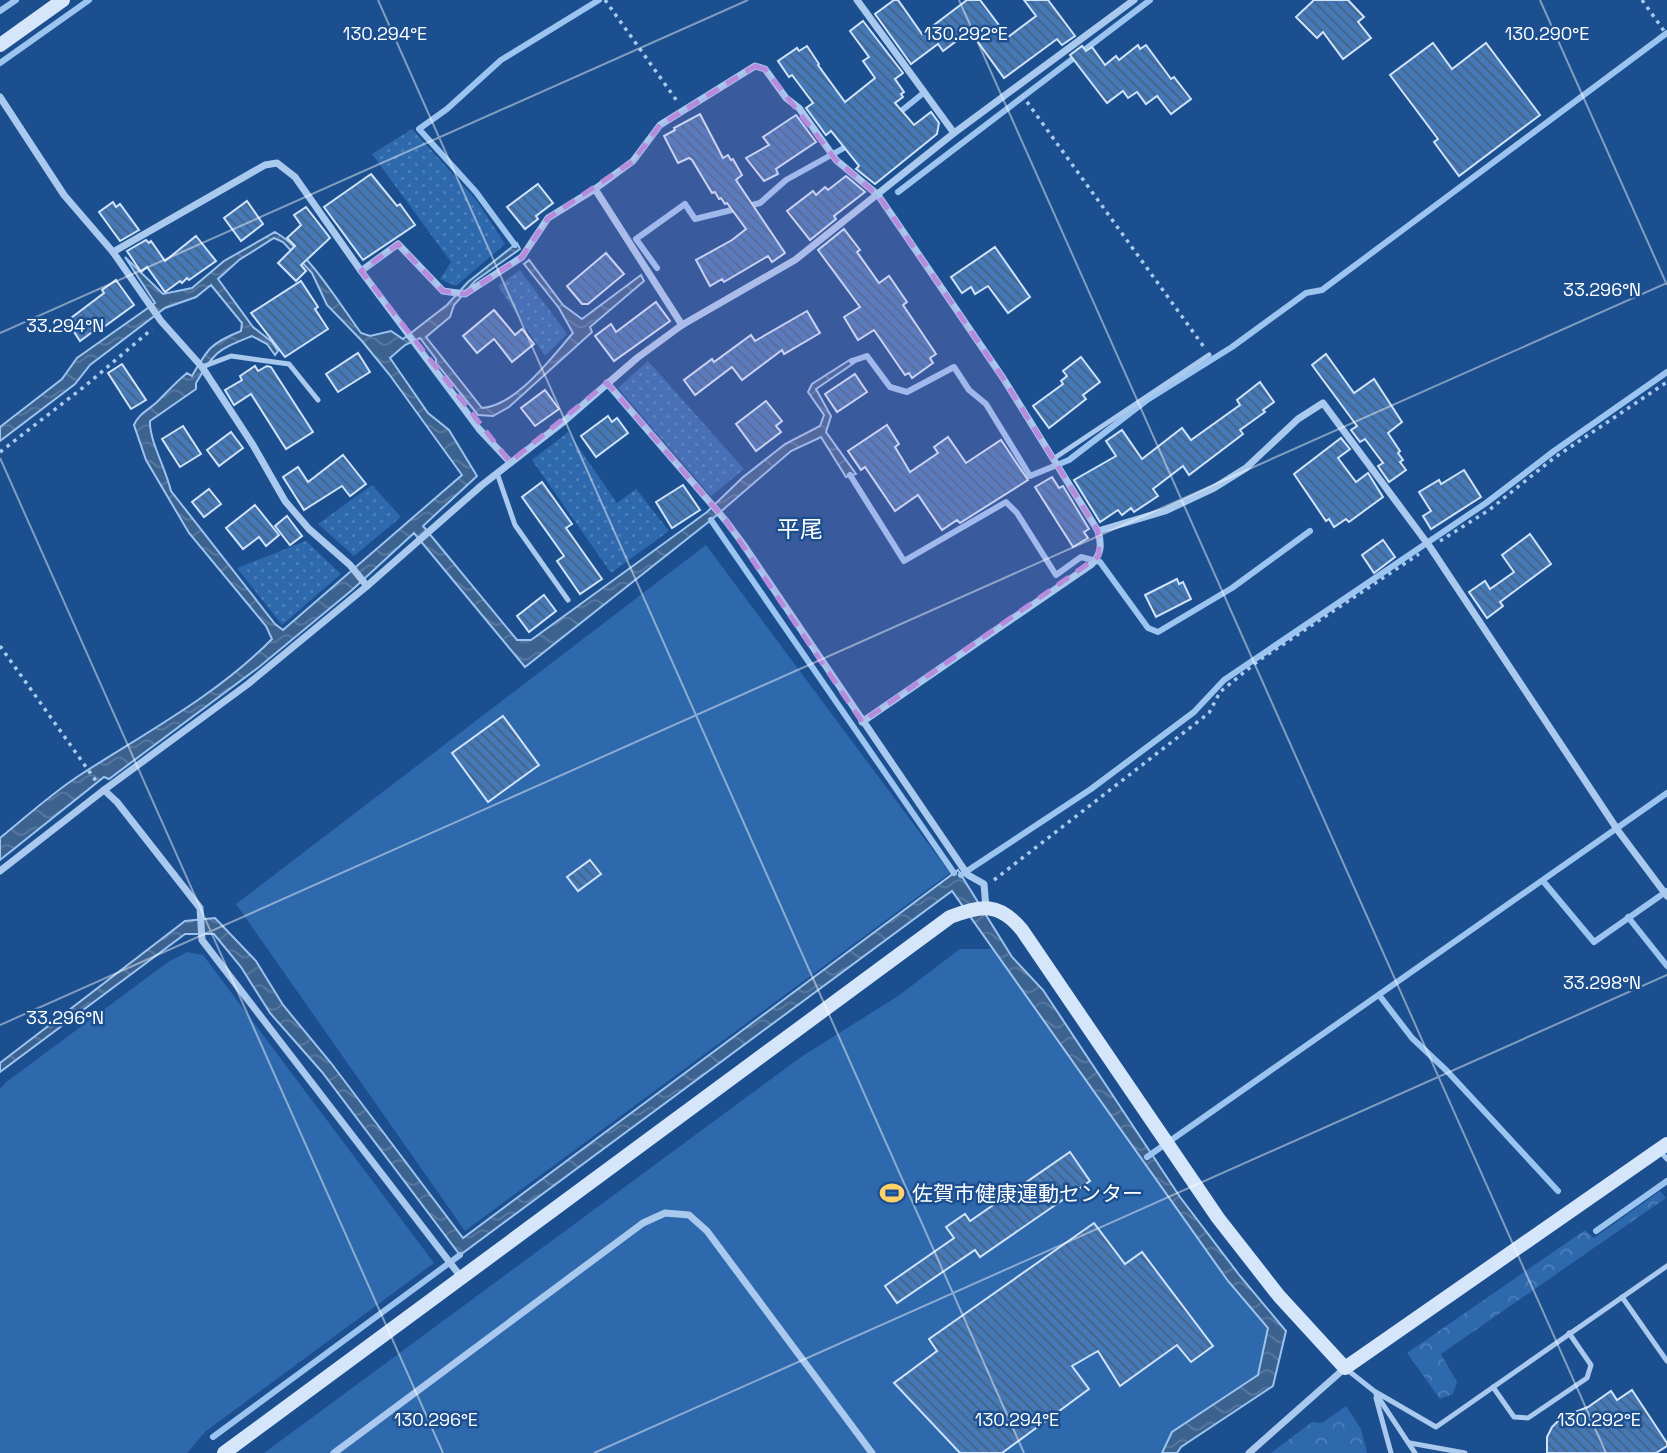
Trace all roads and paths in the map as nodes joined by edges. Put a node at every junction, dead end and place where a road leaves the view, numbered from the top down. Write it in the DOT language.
graph roads {
  1 [pos="63,0"];
  2 [pos="857,0"];
  3 [pos="1134,0"];
  4 [pos="1642,0"];
  5 [pos="606,2"];
  6 [pos="1667,36"];
  7 [pos="0,45"];
  8 [pos="0,97"];
  9 [pos="1026,100"];
  10 [pos="684,111"];
  11 [pos="954,133"];
  12 [pos="595,189"];
  13 [pos="878,195"];
  14 [pos="113,252"];
  15 [pos="360,271"];
  16 [pos="161,321"];
  17 [pos="682,325"];
  18 [pos="1209,355"];
  19 [pos="199,364"];
  20 [pos="1667,382"];
  21 [pos="607,383"];
  22 [pos="318,400"];
  23 [pos="0,452"];
  24 [pos="1053,459"];
  25 [pos="510,462"];
  26 [pos="497,473"];
  27 [pos="1098,531"];
  28 [pos="1430,547"];
  29 [pos="367,586"];
  30 [pos="568,600"];
  31 [pos="0,646"];
  32 [pos="862,722"];
  33 [pos="104,790"];
  34 [pos="0,871"];
  35 [pos="984,884"];
  36 [pos="1665,893"];
  37 [pos="986,908"];
  38 [pos="1664,1151"];
  39 [pos="1667,1266"];
  40 [pos="458,1273"];
  41 [pos="1622,1297"];
  42 [pos="1569,1333"];
  43 [pos="1667,1361"];
  44 [pos="1345,1368"];
  45 [pos="1493,1387"];
  46 [pos="1374,1391"];
  47 [pos="1410,1443"];
  48 [pos="223,1453"];
  49 [pos="334,1453"];
  50 [pos="872,1453"];
  51 [pos="1249,1453"];
  52 [pos="1391,1453"];
  53 [pos="1415,1453"];
  54 [pos="1465,1453"];
  1 -- 7 [label="street"];
  2 -- 11 [label="street"];
  3 -- 11 [label="street"];
  4 -- 6 [label="path"];
  5 -- 10 [label="path"];
  8 -- 14 [label="street"];
  9 -- 18 [label="path"];
  10 -- 12 [label="street"];
  10 -- 13 [label="street"];
  11 -- 13 [label="street"];
  12 -- 15 [label="street"];
  12 -- 17 [label="street"];
  13 -- 17 [label="street"];
  13 -- 24 [label="street"];
  14 -- 15 [label="street"];
  14 -- 16 [label="street"];
  15 -- 25 [label="street"];
  16 -- 19 [label="street"];
  16 -- 23 [label="path"];
  17 -- 21 [label="street"];
  18 -- 24 [label="lane"];
  19 -- 22 [label="lane"];
  19 -- 29 [label="street"];
  20 -- 28 [label="path"];
  21 -- 25 [label="street"];
  21 -- 32 [label="street"];
  24 -- 27 [label="street"];
  25 -- 26 [label="street"];
  26 -- 29 [label="street"];
  26 -- 30 [label="lane"];
  27 -- 28 [label="street"];
  27 -- 32 [label="street"];
  28 -- 35 [label="path"];
  28 -- 36 [label="street"];
  29 -- 33 [label="street"];
  31 -- 33 [label="path"];
  32 -- 35 [label="street"];
  33 -- 34 [label="street"];
  33 -- 40 [label="street"];
  35 -- 37 [label="street"];
  37 -- 40 [label="street"];
  37 -- 44 [label="street"];
  38 -- 44 [label="street"];
  39 -- 41 [label="lane"];
  40 -- 48 [label="street"];
  41 -- 42 [label="lane"];
  41 -- 43 [label="lane"];
  42 -- 45 [label="lane"];
  42 -- 45 [label="lane"];
  44 -- 46 [label="lane"];
  44 -- 51 [label="street"];
  45 -- 46 [label="lane"];
  46 -- 47 [label="lane"];
  46 -- 52 [label="lane"];
  47 -- 53 [label="lane"];
  47 -- 54 [label="lane"];
  49 -- 50 [label="street"];
}
